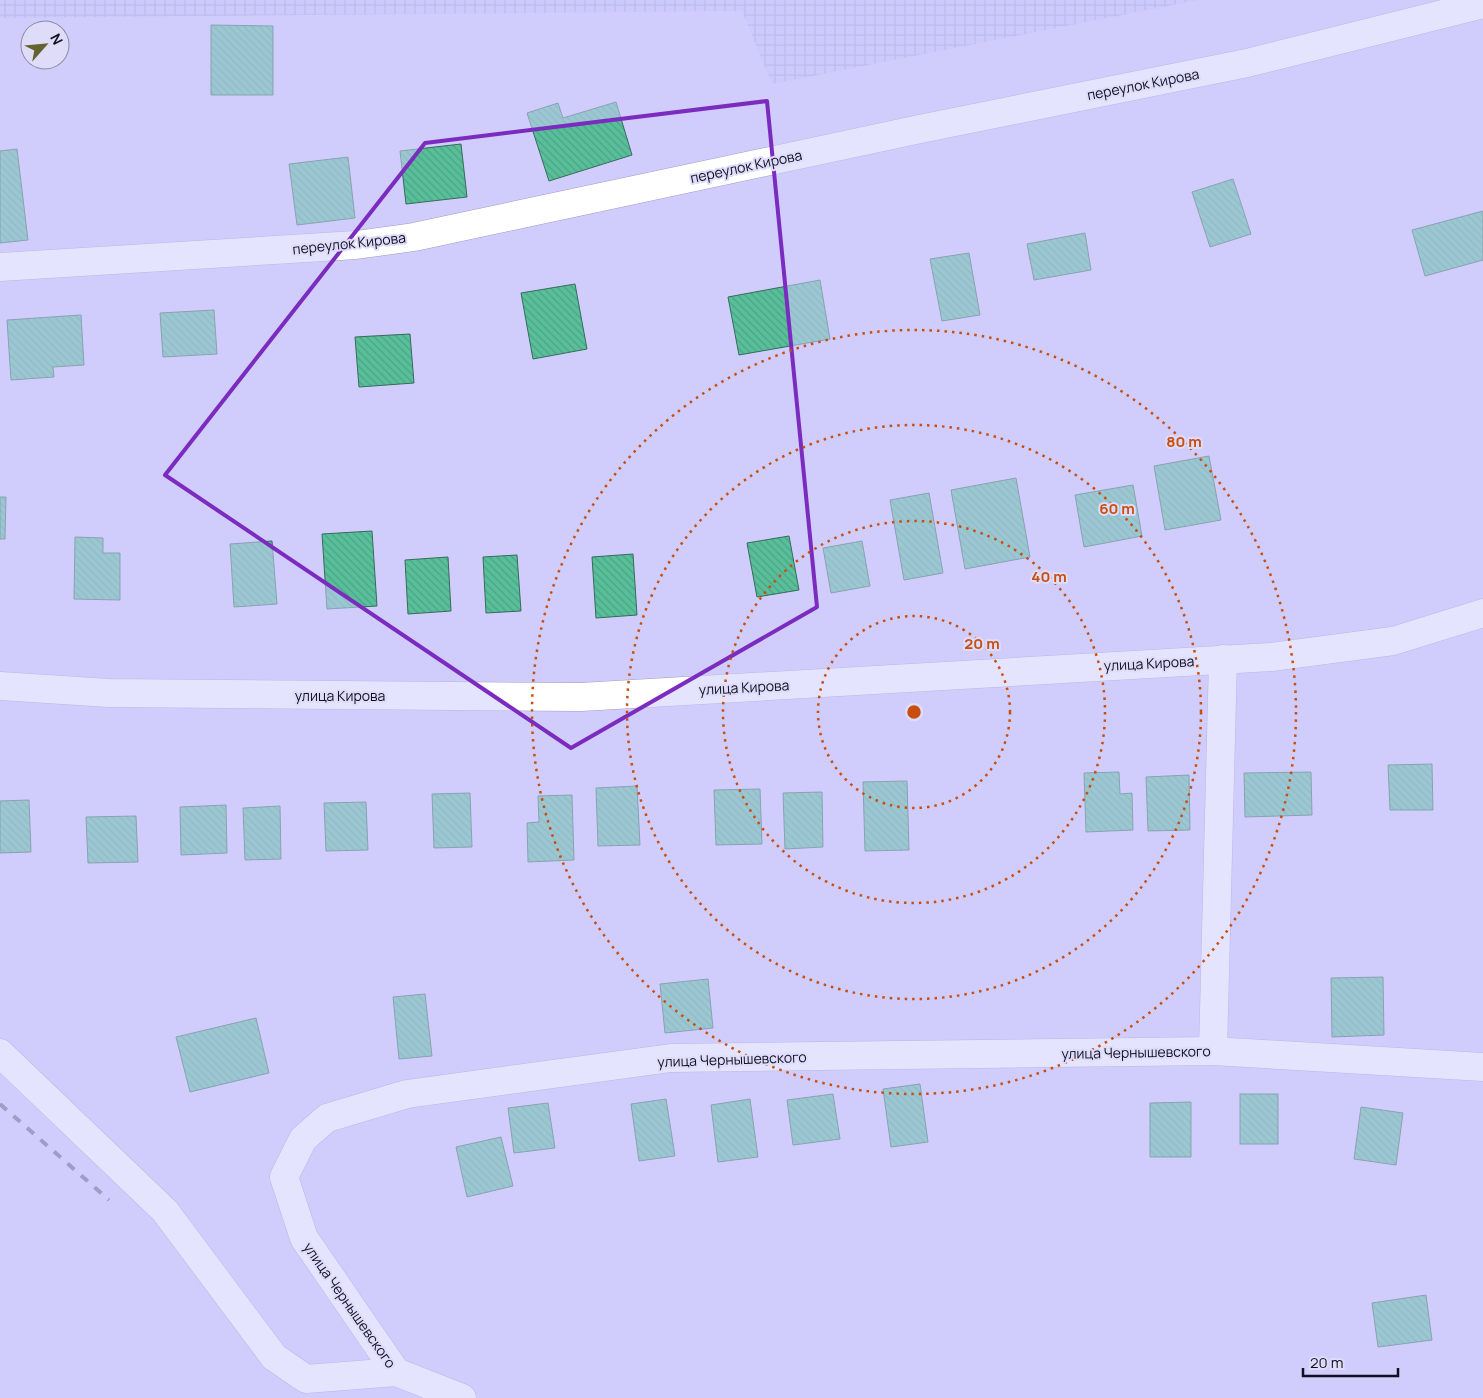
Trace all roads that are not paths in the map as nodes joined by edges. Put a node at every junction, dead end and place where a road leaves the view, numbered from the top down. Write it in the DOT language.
graph roads {
  1 [pos="1483,4"];
  2 [pos="0,267"];
  3 [pos="1483,613"];
  4 [pos="1223,659"];
  5 [pos="0,686"];
  6 [pos="1213,1051"];
  7 [pos="0,1053"];
  8 [pos="1483,1067"];
  9 [pos="396,1372"];
  10 [pos="462,1398"];
  1 -- 2 [label="street, переулок Кирова"];
  3 -- 4 [label="street, улица Кирова"];
  4 -- 5 [label="street, улица Кирова"];
  4 -- 6 [label="street"];
  6 -- 8 [label="street, улица Чернышевского"];
  6 -- 9 [label="street, улица Чернышевского"];
  7 -- 9 [label="street"];
  9 -- 10 [label="street, улица Чернышевского"];
}
